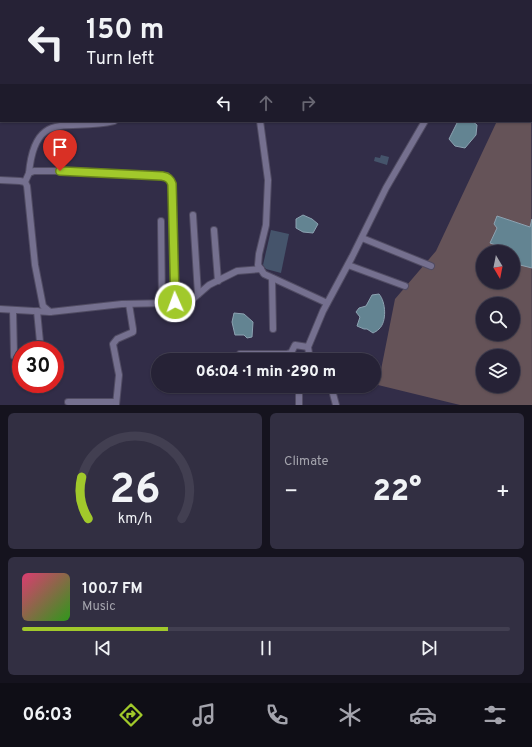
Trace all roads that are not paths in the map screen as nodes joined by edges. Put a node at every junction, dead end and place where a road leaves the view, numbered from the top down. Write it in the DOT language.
graph roads {
  1 [pos="109,122"];
  2 [pos="260,122"];
  3 [pos="424,122"];
  4 [pos="60,123"];
  5 [pos="29,173"];
  6 [pos="0,180"];
  7 [pos="24,182"];
  8 [pos="193,215"];
  9 [pos="161,221"];
  10 [pos="214,230"];
  11 [pos="362,238"];
  12 [pos="348,265"];
  13 [pos="431,266"];
  14 [pos="261,269"];
  15 [pos="272,278"];
  16 [pos="218,281"];
  17 [pos="405,286"];
  18 [pos="198,294"];
  19 [pos="175,302"];
  20 [pos="327,303"];
  21 [pos="129,304"];
  22 [pos="162,304"];
  23 [pos="0,309"];
  24 [pos="13,310"];
  25 [pos="37,311"];
  26 [pos="50,312"];
  27 [pos="273,329"];
  28 [pos="14,341"];
  29 [pos="40,341"];
  30 [pos="308,347"];
  31 [pos="289,353"];
  32 [pos="309,353"];
  33 [pos="298,393"];
  34 [pos="334,393"];
  35 [pos="68,402"];
  36 [pos="116,404"];
  37 [pos="299,405"];
  38 [pos="336,405"];
  1 -- 4 [label="street"];
  2 -- 14 [label="street"];
  3 -- 11 [label="street"];
  4 -- 5 [label="street"];
  5 -- 7 [label="street"];
  5 -- 19 [label="street"];
  6 -- 7 [label="street"];
  7 -- 26 [label="street"];
  8 -- 18 [label="street"];
  9 -- 22 [label="street"];
  10 -- 16 [label="street"];
  11 -- 12 [label="street"];
  11 -- 13 [label="street"];
  12 -- 17 [label="street"];
  12 -- 20 [label="street"];
  14 -- 15 [label="street"];
  14 -- 16 [label="street"];
  15 -- 20 [label="street"];
  15 -- 27 [label="street"];
  16 -- 18 [label="street"];
  18 -- 19 [label="street"];
  19 -- 22 [label="street"];
  20 -- 30 [label="street"];
  21 -- 22 [label="street"];
  21 -- 26 [label="street"];
  21 -- 36 [label="street"];
  23 -- 24 [label="street"];
  24 -- 25 [label="street"];
  24 -- 28 [label="street"];
  25 -- 26 [label="street"];
  25 -- 29 [label="street"];
  30 -- 31 [label="street"];
  30 -- 32 [label="street"];
  33 -- 37 [label="street"];
  34 -- 38 [label="street"];
  35 -- 36 [label="street"];
}
